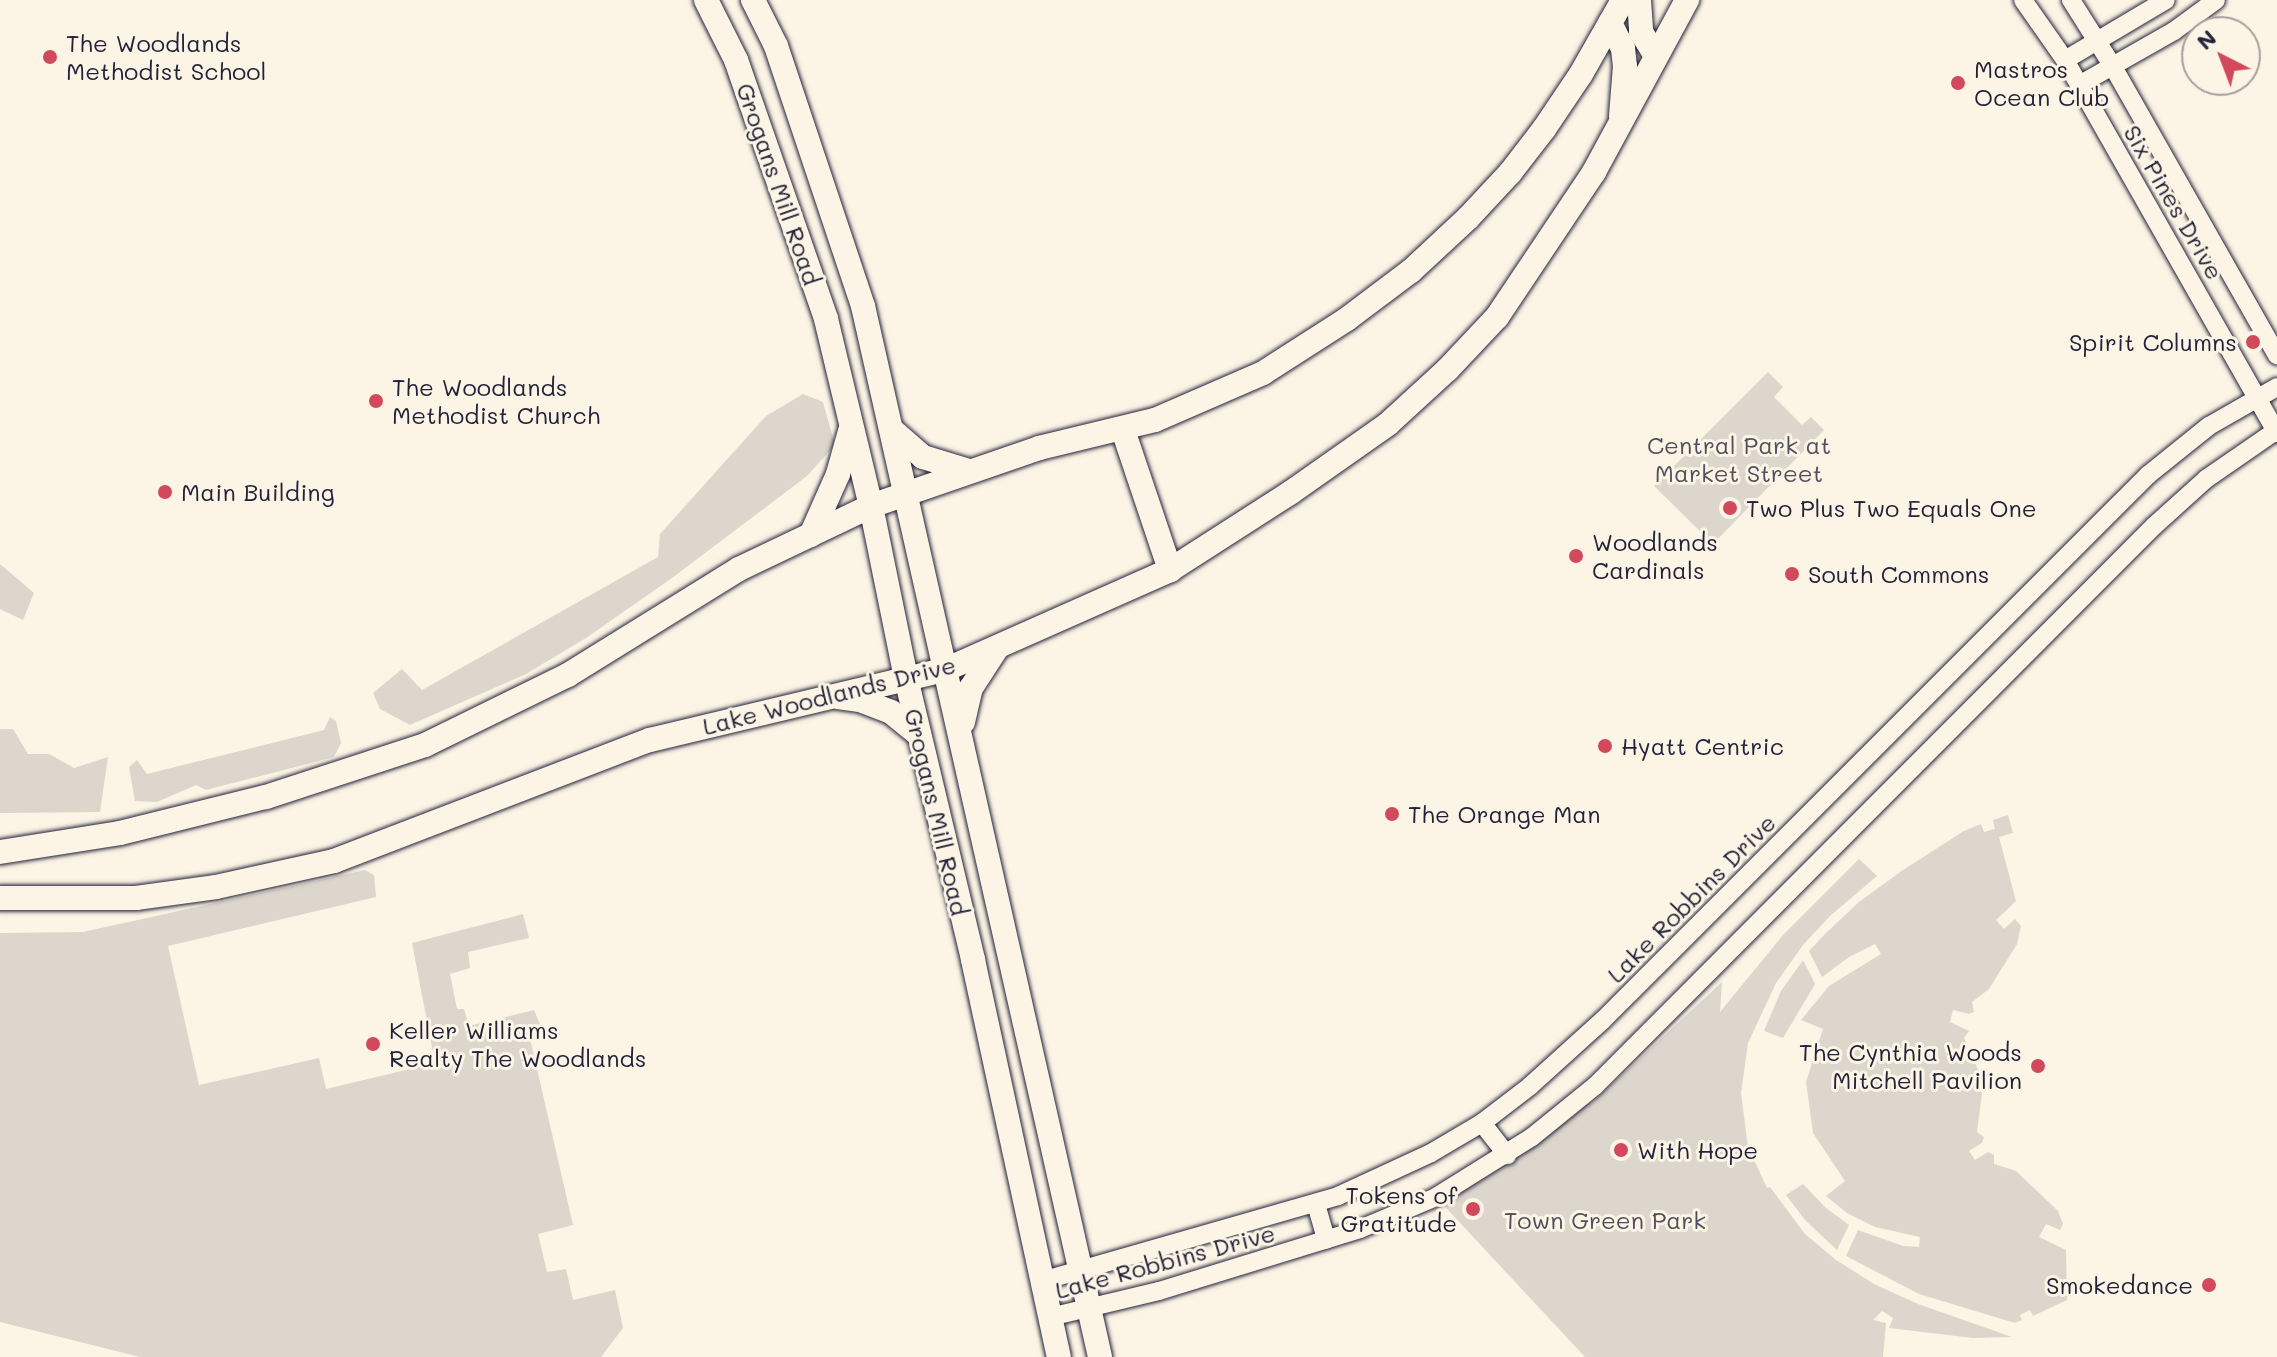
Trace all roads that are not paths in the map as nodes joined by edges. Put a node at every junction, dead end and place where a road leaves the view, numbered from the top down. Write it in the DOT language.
graph roads {
  1 [pos="706,0"];
  2 [pos="753,0"];
  3 [pos="1623,0"];
  4 [pos="1639,0"];
  5 [pos="1687,0"];
  6 [pos="2023,0"];
  7 [pos="2071,0"];
  8 [pos="2166,0"];
  9 [pos="2216,0"];
  10 [pos="1610,23"];
  11 [pos="2097,40"];
  12 [pos="1656,56"];
  13 [pos="2065,60"];
  14 [pos="2112,65"];
  15 [pos="2079,85"];
  16 [pos="1621,122"];
  17 [pos="2277,355"];
  18 [pos="2277,387"];
  19 [pos="2257,398"];
  20 [pos="851,429"];
  21 [pos="892,430"];
  22 [pos="1123,430"];
  23 [pos="2277,431"];
  24 [pos="969,471"];
  25 [pos="907,492"];
  26 [pos="871,506"];
  27 [pos="1158,530"];
  28 [pos="811,535"];
  29 [pos="1202,550"];
  30 [pos="1170,570"];
  31 [pos="997,648"];
  32 [pos="947,669"];
  33 [pos="906,678"];
  34 [pos="828,695"];
  35 [pos="919,735"];
  36 [pos="962,741"];
  37 [pos="0,852"];
  38 [pos="0,898"];
  39 [pos="1482,1123"];
  40 [pos="1507,1155"];
  41 [pos="1316,1204"];
  42 [pos="1326,1240"];
  43 [pos="1080,1270"];
  44 [pos="1042,1281"];
  45 [pos="1089,1308"];
  46 [pos="1050,1317"];
  47 [pos="1059,1357"];
  48 [pos="1100,1357"];
  1 -- 20 [label="main road, Grogans Mill Road"];
  2 -- 21 [label="main road, Grogans Mill Road"];
  3 -- 10 [label="main road"];
  4 -- 12 [label="main road"];
  5 -- 12 [label="main road, Lake Woodlands Drive"];
  6 -- 13 [label="street, Six Pines Drive"];
  7 -- 11 [label="street, Six Pines Drive"];
  8 -- 11 [label="street"];
  9 -- 14 [label="street"];
  10 -- 16 [label="main road"];
  10 -- 22 [label="main road"];
  11 -- 13 [label="street"];
  11 -- 14 [label="street, Six Pines Drive"];
  12 -- 16 [label="main road, Lake Woodlands Drive"];
  13 -- 15 [label="street, Six Pines Drive"];
  14 -- 15 [label="street"];
  14 -- 17 [label="street, Six Pines Drive"];
  15 -- 19 [label="street, Six Pines Drive"];
  16 -- 29 [label="main road, Lake Woodlands Drive"];
  18 -- 19 [label="street, Lake Robbins Drive"];
  19 -- 23 [label="street, Six Pines Drive"];
  19 -- 39 [label="street, Lake Robbins Drive"];
  20 -- 26 [label="main road, Grogans Mill Road"];
  20 -- 28 [label="main road"];
  21 -- 24 [label="main road"];
  21 -- 25 [label="main road, Grogans Mill Road"];
  22 -- 24 [label="main road"];
  22 -- 27 [label="main road"];
  23 -- 40 [label="street, Lake Robbins Drive"];
  24 -- 25 [label="main road"];
  25 -- 26 [label="main road"];
  25 -- 32 [label="main road, Grogans Mill Road"];
  26 -- 28 [label="main road"];
  26 -- 33 [label="main road, Grogans Mill Road"];
  27 -- 29 [label="main road"];
  27 -- 30 [label="main road"];
  28 -- 37 [label="main road"];
  29 -- 30 [label="main road, Lake Woodlands Drive"];
  30 -- 31 [label="main road, Lake Woodlands Drive"];
  31 -- 32 [label="main road, Lake Woodlands Drive"];
  31 -- 36 [label="main road"];
  32 -- 33 [label="main road, Lake Woodlands Drive"];
  32 -- 36 [label="main road, Grogans Mill Road"];
  33 -- 34 [label="main road, Lake Woodlands Drive"];
  33 -- 35 [label="main road, Grogans Mill Road"];
  34 -- 35 [label="main road"];
  34 -- 38 [label="main road, Lake Woodlands Drive"];
  35 -- 44 [label="main road, Grogans Mill Road"];
  36 -- 43 [label="main road, Grogans Mill Road"];
  39 -- 40 [label="street"];
  39 -- 41 [label="street, Lake Robbins Drive"];
  40 -- 42 [label="street, Lake Robbins Drive"];
  41 -- 42 [label="street"];
  41 -- 43 [label="street, Lake Robbins Drive"];
  42 -- 45 [label="street, Lake Robbins Drive"];
  43 -- 44 [label="street, Lake Robbins Drive"];
  43 -- 45 [label="main road, Grogans Mill Road"];
  44 -- 46 [label="main road, Grogans Mill Road"];
  45 -- 46 [label="street, Lake Robbins Drive"];
  45 -- 48 [label="main road, Grogans Mill Road"];
  46 -- 47 [label="main road, Grogans Mill Road"];
}
